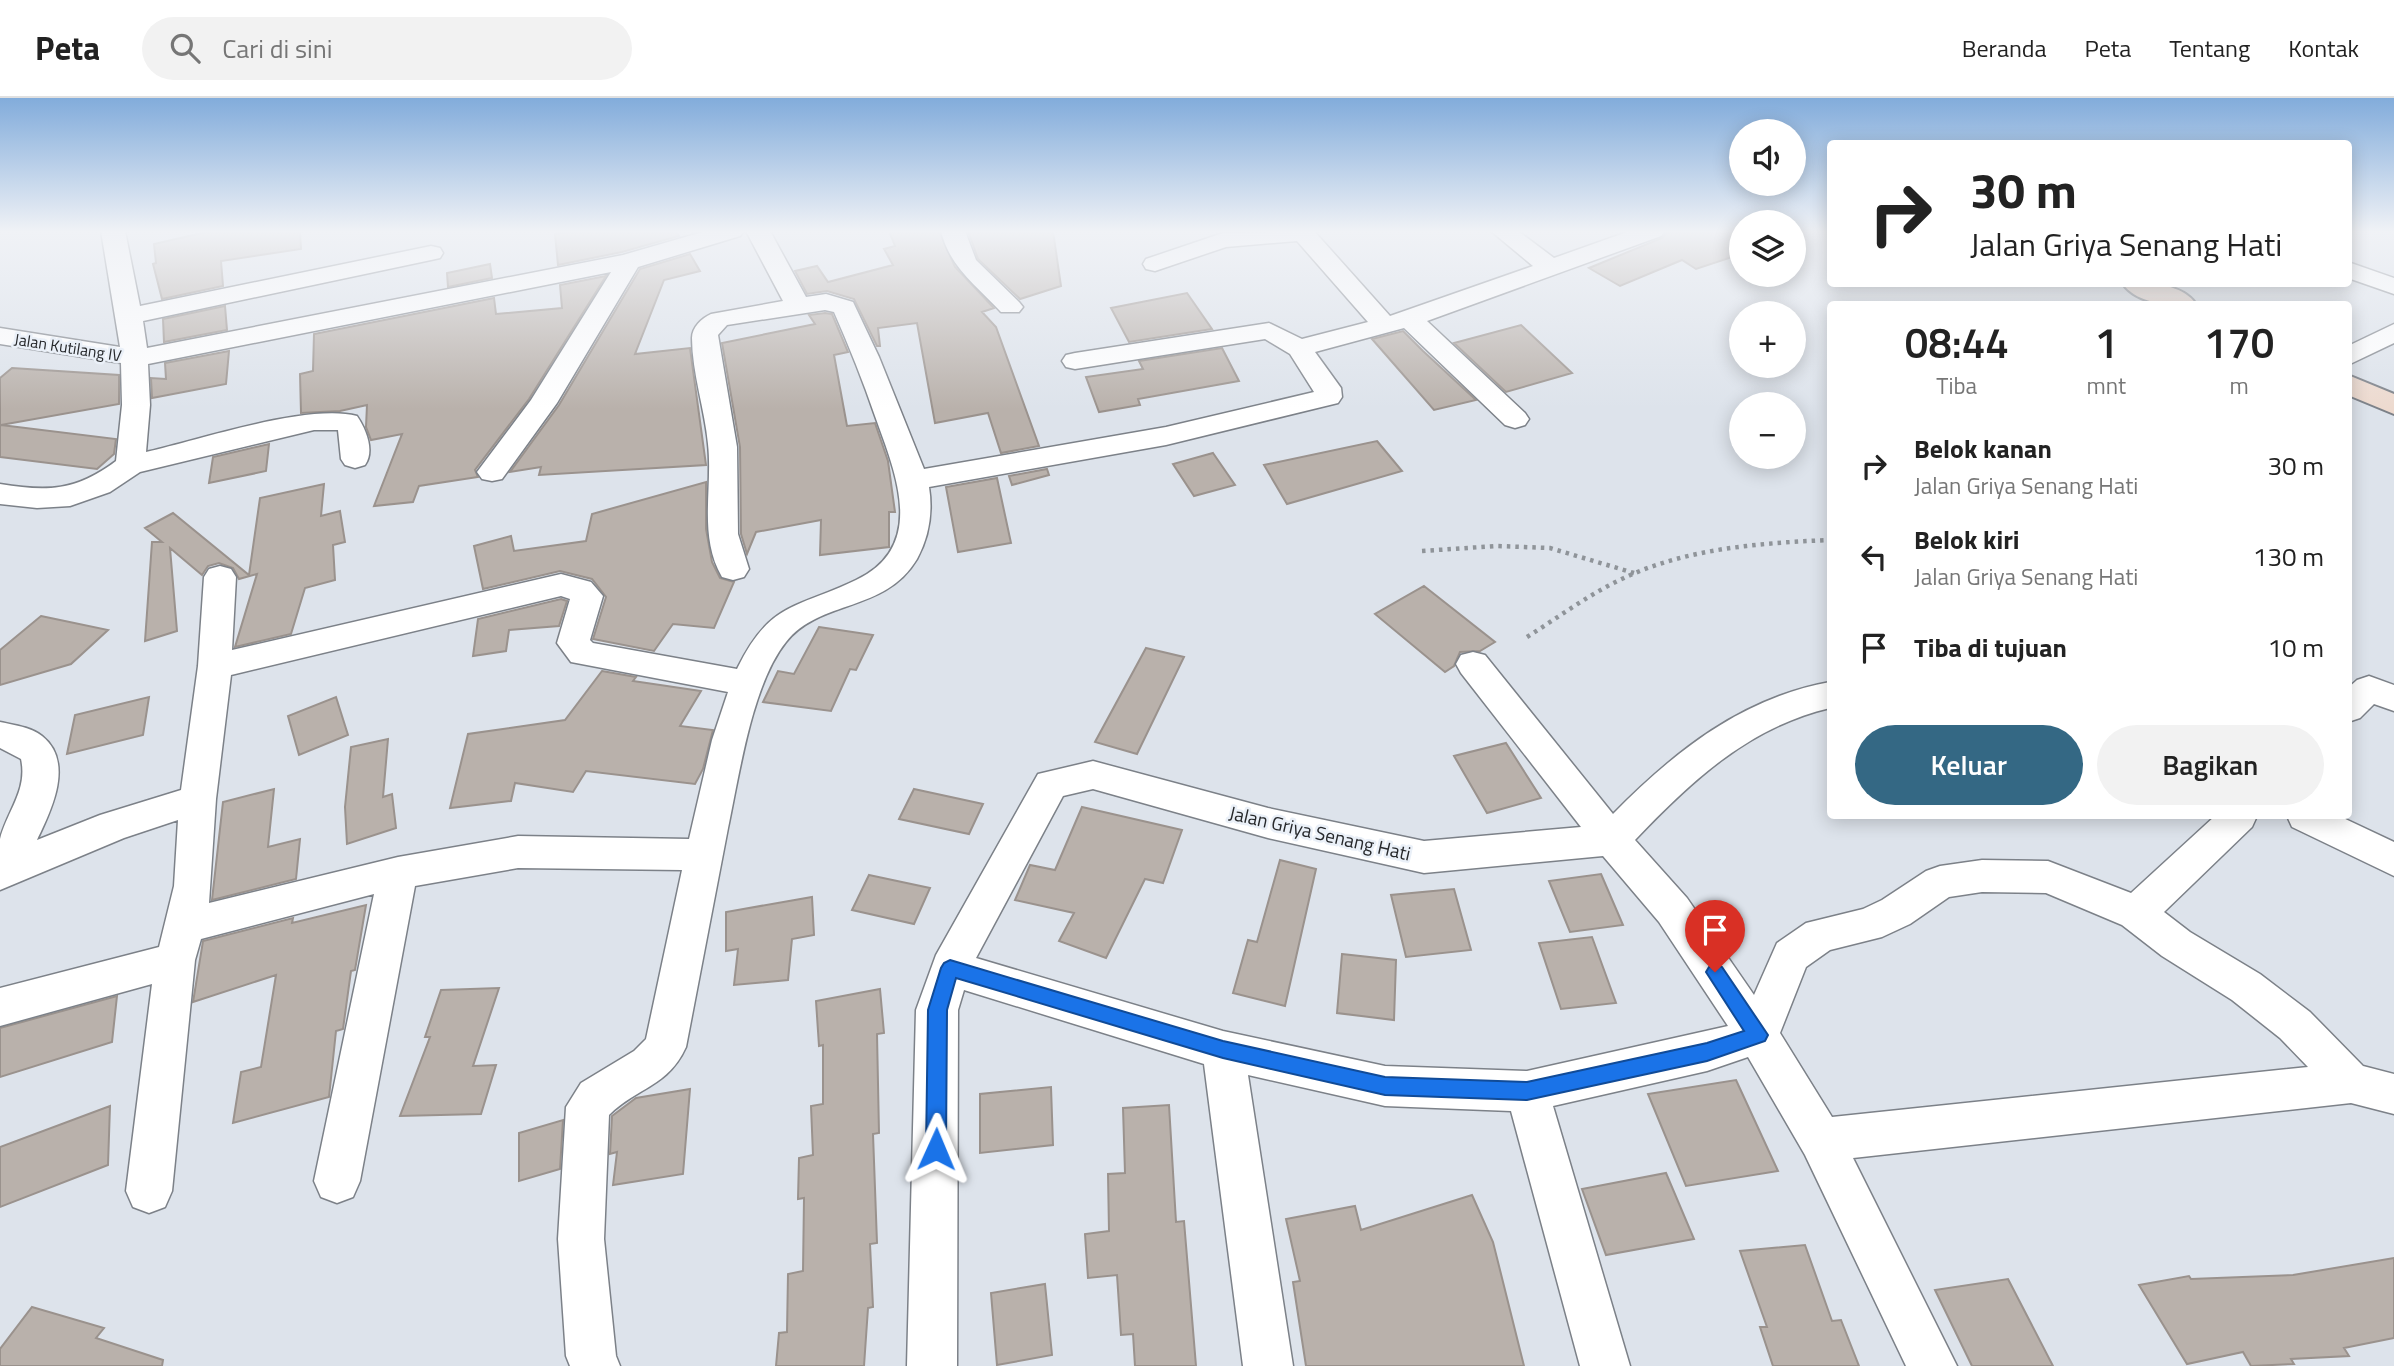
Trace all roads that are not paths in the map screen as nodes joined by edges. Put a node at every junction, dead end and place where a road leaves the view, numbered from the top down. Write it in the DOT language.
graph roads {
  1 [pos="126,290"];
  2 [pos="236,290"];
  3 [pos="437,290"];
  4 [pos="479,290"];
  5 [pos="613,290"];
  6 [pos="790,290"];
  7 [pos="995,290"];
  8 [pos="1363,290"];
  9 [pos="1488,290"];
  10 [pos="2151,290"];
  11 [pos="438,298"];
  12 [pos="2175,301"];
  13 [pos="798,306"];
  14 [pos="1010,307"];
  15 [pos="131,316"];
  16 [pos="1397,322"];
  17 [pos="2394,332"];
  18 [pos="0,336"];
  19 [pos="1299,348"];
  20 [pos="2352,355"];
  21 [pos="137,358"];
  22 [pos="1075,361"];
  23 [pos="2352,386"];
  24 [pos="2394,405"];
  25 [pos="1515,419"];
  26 [pos="355,459"];
  27 [pos="130,465"];
  28 [pos="492,472"];
  29 [pos="912,481"];
  30 [pos="0,494"];
  31 [pos="733,569"];
  32 [pos="220,577"];
  33 [pos="1473,664"];
  34 [pos="215,666"];
  35 [pos="747,683"];
  36 [pos="1827,696"];
  37 [pos="2394,698"];
  38 [pos="2352,705"];
  39 [pos="0,735"];
  40 [pos="198,799"];
  41 [pos="2236,819"];
  42 [pos="2311,819"];
  43 [pos="1612,840"];
  44 [pos="704,855"];
  45 [pos="2394,860"];
  46 [pos="1,872"];
  47 [pos="398,873"];
  48 [pos="2136,913"];
  49 [pos="180,944"];
  50 [pos="950,968"];
  51 [pos="0,1007"];
  52 [pos="1758,1035"];
  53 [pos="1223,1050"];
  54 [pos="2351,1083"];
  55 [pos="1527,1091"];
  56 [pos="2394,1094"];
  57 [pos="1821,1140"];
  58 [pos="337,1181"];
  59 [pos="149,1191"];
  60 [pos="595,1366"];
  61 [pos="932,1366"];
  62 [pos="1268,1366"];
  63 [pos="1605,1366"];
  64 [pos="1932,1366"];
  1 -- 15 [label="street"];
  2 -- 15 [label="street"];
  3 -- 11 [label="street"];
  4 -- 11 [label="street"];
  5 -- 28 [label="street"];
  6 -- 13 [label="street"];
  7 -- 14 [label="street"];
  8 -- 16 [label="street"];
  9 -- 16 [label="street"];
  10 -- 12 [label="street"];
  11 -- 21 [label="street"];
  13 -- 29 [label="street"];
  13 -- 31 [label="street"];
  15 -- 21 [label="street"];
  16 -- 19 [label="street"];
  16 -- 25 [label="street"];
  17 -- 20 [label="street"];
  18 -- 21 [label="street, Jalan Kutilang IV"];
  19 -- 22 [label="street"];
  19 -- 29 [label="street"];
  21 -- 27 [label="street"];
  23 -- 24 [label="street"];
  26 -- 27 [label="street"];
  27 -- 30 [label="street"];
  29 -- 35 [label="street"];
  32 -- 34 [label="street"];
  33 -- 43 [label="street"];
  34 -- 35 [label="street"];
  34 -- 40 [label="street"];
  35 -- 44 [label="street"];
  36 -- 43 [label="street"];
  37 -- 38 [label="street"];
  39 -- 46 [label="street"];
  40 -- 46 [label="street"];
  40 -- 49 [label="street"];
  41 -- 48 [label="street"];
  42 -- 45 [label="street"];
  43 -- 50 [label="street, Jalan Griya Senang Hati"];
  43 -- 52 [label="street"];
  44 -- 47 [label="street"];
  44 -- 60 [label="street"];
  47 -- 49 [label="street"];
  47 -- 58 [label="street"];
  48 -- 52 [label="street"];
  48 -- 54 [label="street"];
  49 -- 51 [label="street"];
  49 -- 59 [label="street"];
  50 -- 53 [label="street"];
  50 -- 61 [label="street, Jalan Griya Senang Hati"];
  52 -- 55 [label="street"];
  52 -- 57 [label="street"];
  53 -- 55 [label="street"];
  53 -- 62 [label="street"];
  54 -- 56 [label="street"];
  54 -- 57 [label="street"];
  55 -- 63 [label="street"];
  57 -- 64 [label="street"];
}
